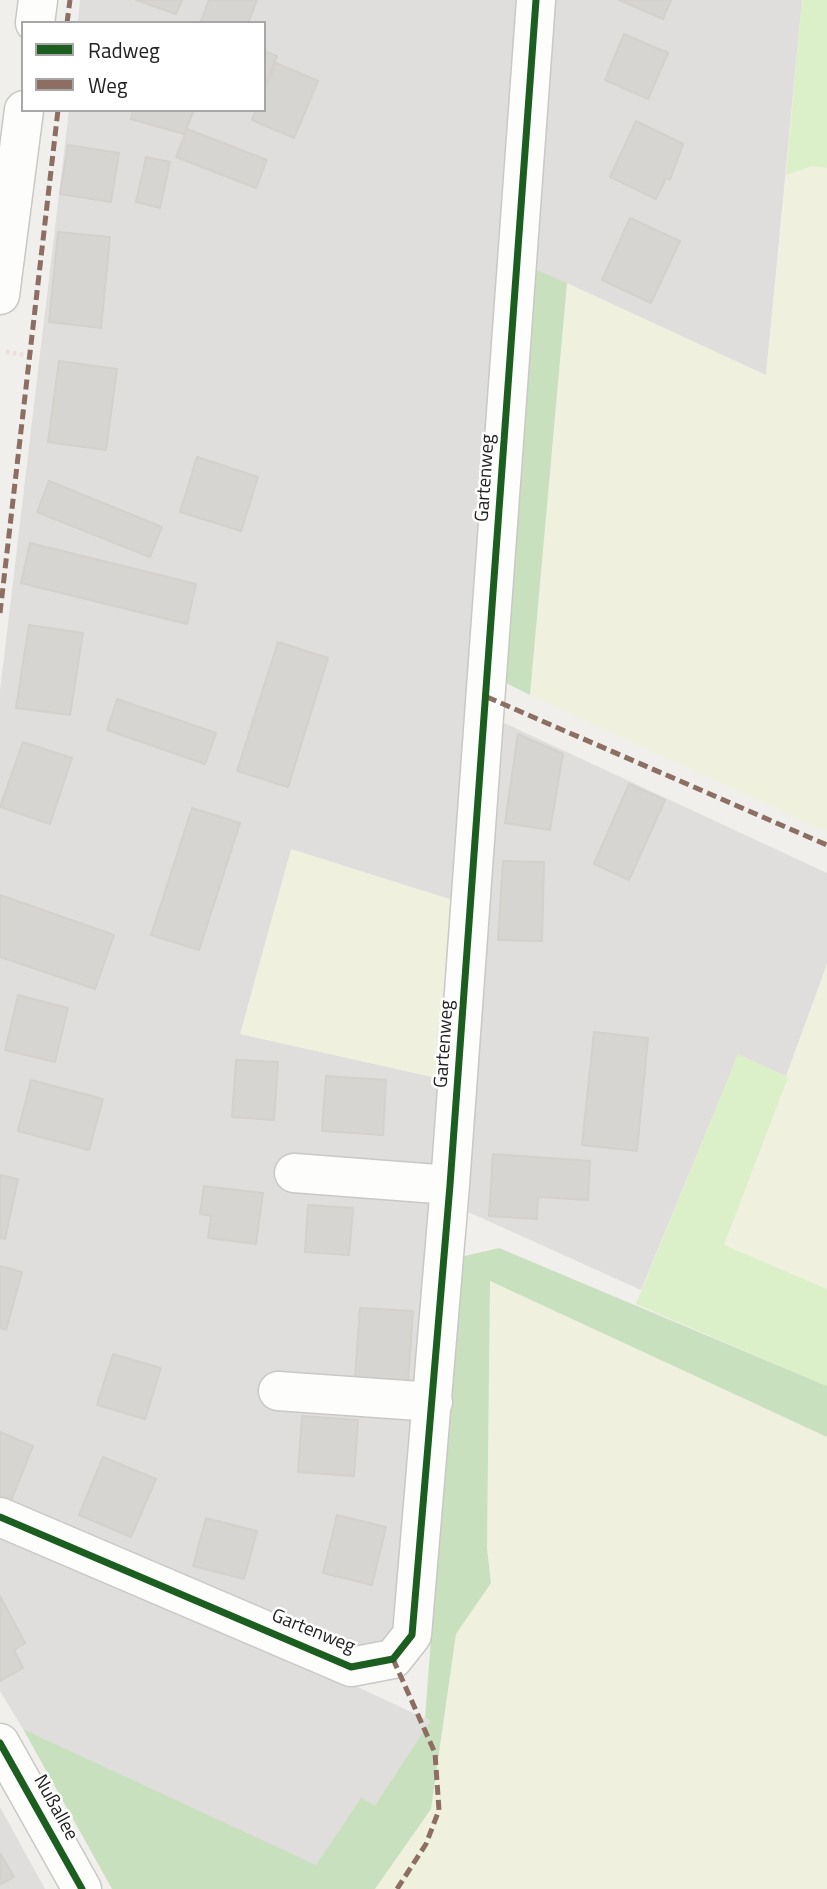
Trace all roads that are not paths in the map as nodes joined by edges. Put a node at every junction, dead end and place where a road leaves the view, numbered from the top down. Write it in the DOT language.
graph roads {
  1 [pos="38,0"];
  2 [pos="536,0"];
  3 [pos="35,21"];
  4 [pos="24,112"];
  5 [pos="0,295"];
  6 [pos="295,1172"];
  7 [pos="450,1185"];
  8 [pos="278,1391"];
  9 [pos="433,1402"];
  10 [pos="0,1517"];
  11 [pos="0,1743"];
  12 [pos="82,1889"];
  1 -- 3 [label="street"];
  2 -- 7 [label="street, Gartenweg"];
  4 -- 5 [label="street"];
  6 -- 7 [label="street"];
  7 -- 9 [label="street, Gartenweg"];
  8 -- 9 [label="street"];
  9 -- 10 [label="street, Gartenweg"];
  11 -- 12 [label="street, Nußallee"];
}
